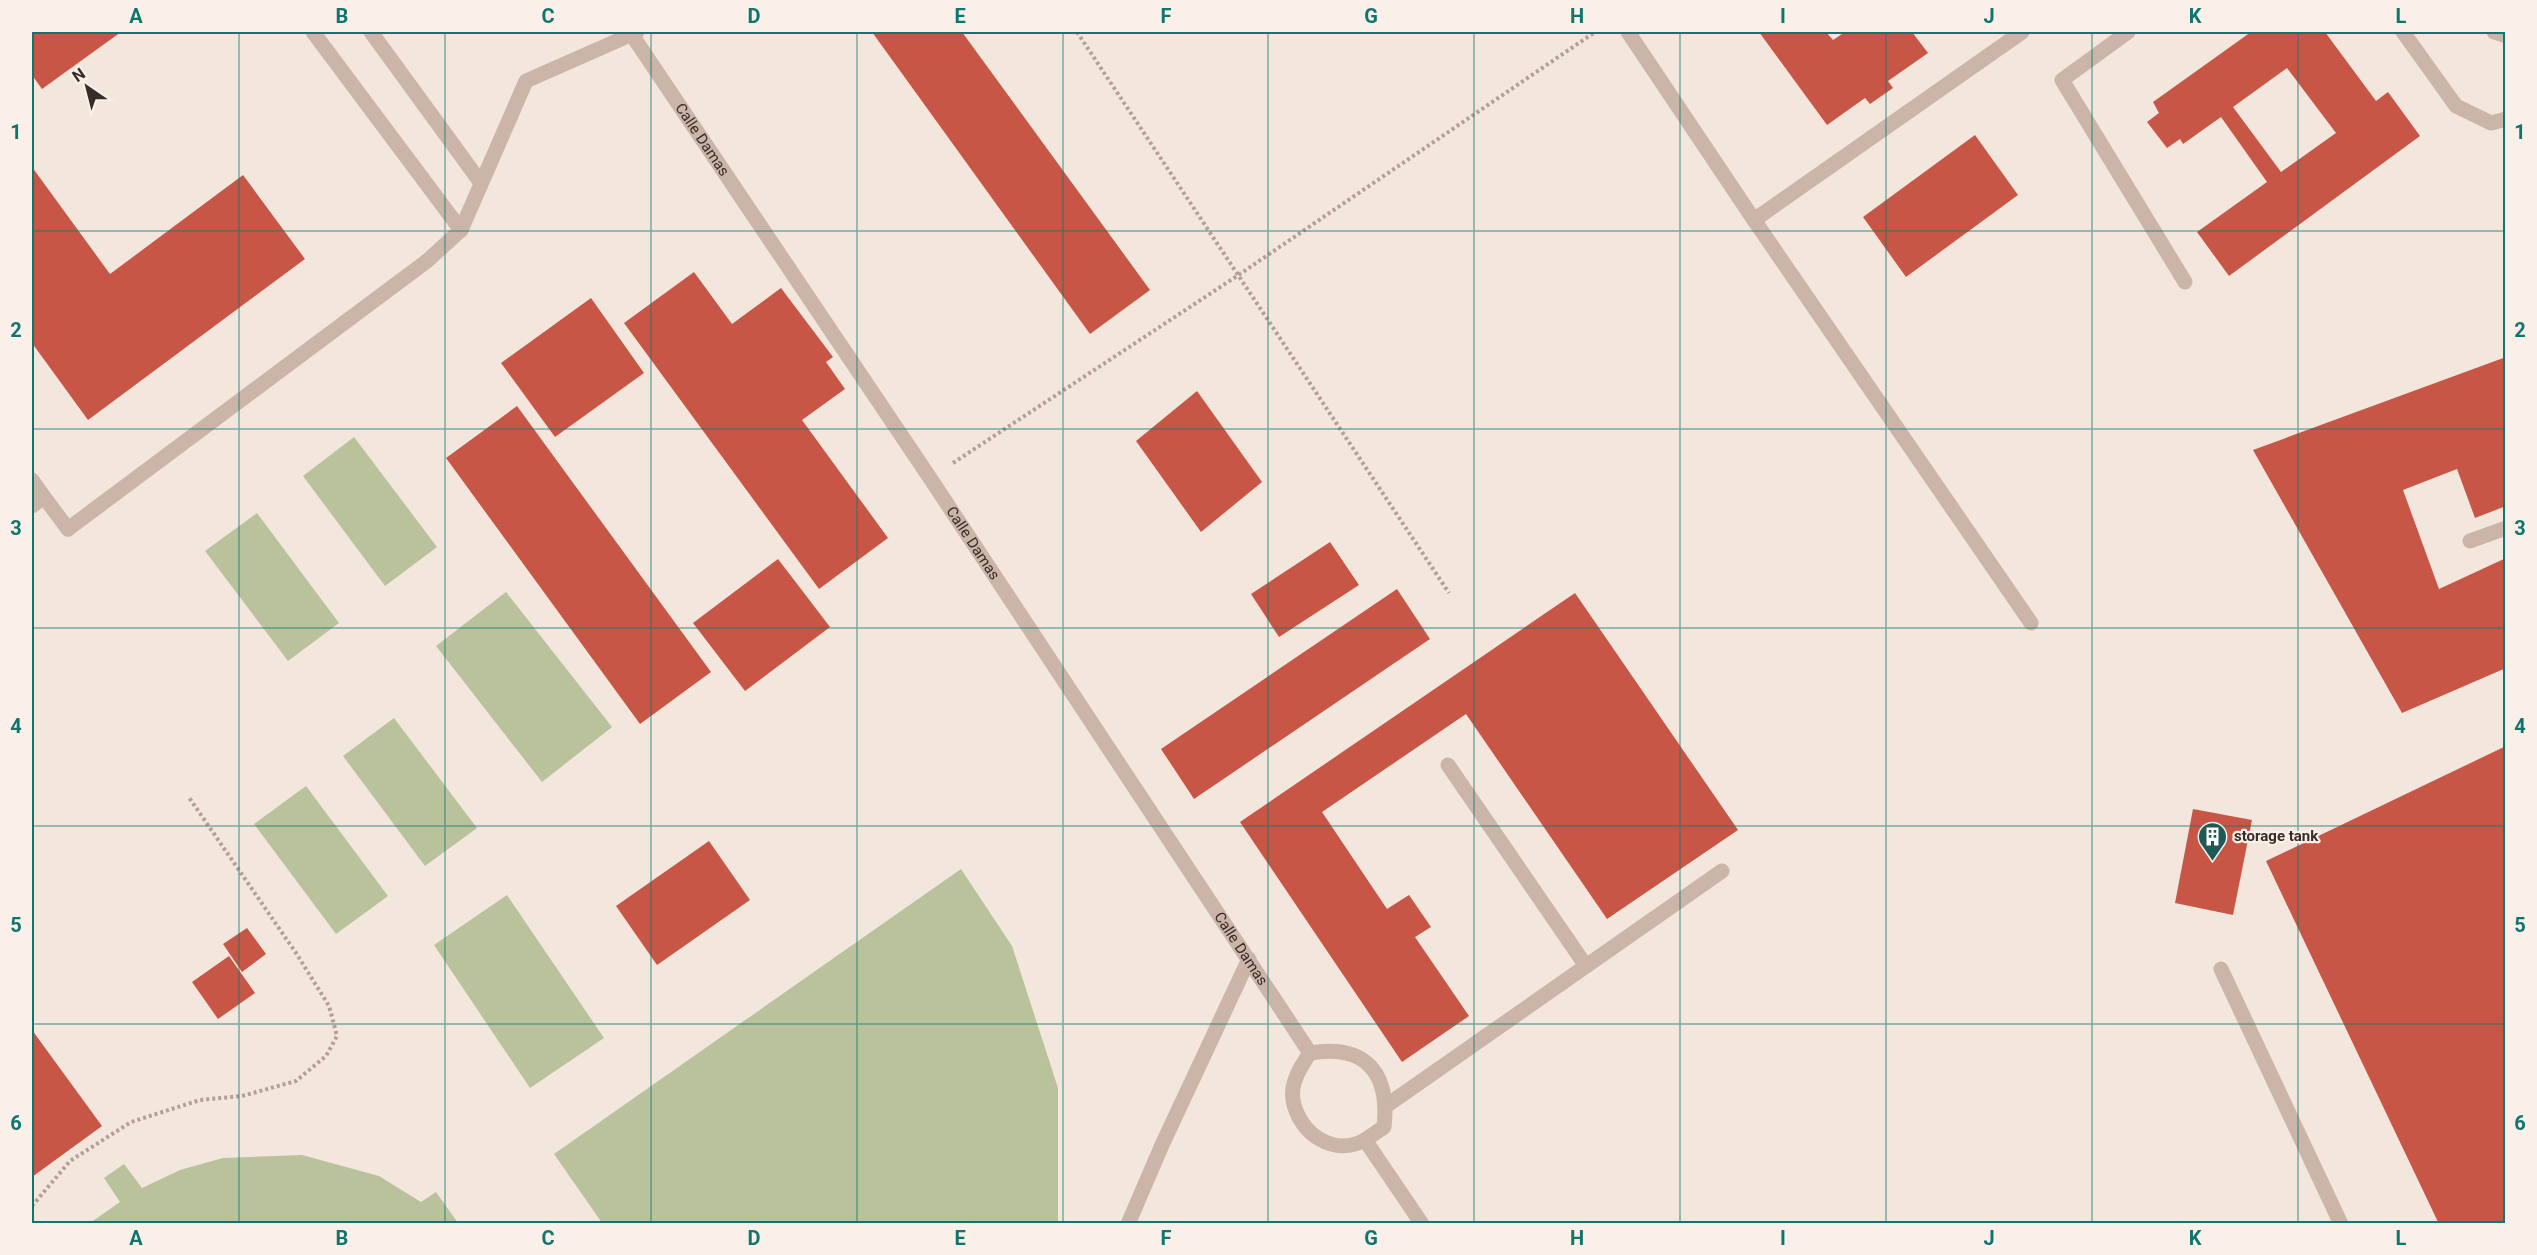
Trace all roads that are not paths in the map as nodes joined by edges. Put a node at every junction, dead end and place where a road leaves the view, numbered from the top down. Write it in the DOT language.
graph roads {
  1 [pos="313,32"];
  2 [pos="371,32"];
  3 [pos="1628,32"];
  4 [pos="2022,32"];
  5 [pos="2128,32"];
  6 [pos="2403,32"];
  7 [pos="2493,32"];
  8 [pos="635,33"];
  9 [pos="2505,36"];
  10 [pos="2505,119"];
  11 [pos="481,183"];
  12 [pos="1754,220"];
  13 [pos="461,230"];
  14 [pos="2185,282"];
  15 [pos="32,480"];
  16 [pos="38,501"];
  17 [pos="2505,528"];
  18 [pos="2470,542"];
  19 [pos="2031,624"];
  20 [pos="1448,765"];
  21 [pos="1722,871"];
  22 [pos="1249,959"];
  23 [pos="1586,966"];
  24 [pos="2221,969"];
  25 [pos="1310,1053"];
  26 [pos="1386,1106"];
  27 [pos="1365,1140"];
  28 [pos="1128,1224"];
  29 [pos="1422,1224"];
  30 [pos="2341,1224"];
  1 -- 13 [label="street"];
  2 -- 11 [label="street"];
  3 -- 12 [label="street"];
  4 -- 12 [label="street"];
  5 -- 14 [label="street"];
  6 -- 10 [label="street"];
  7 -- 9 [label="street"];
  8 -- 11 [label="street"];
  8 -- 22 [label="street, Calle Damas"];
  11 -- 13 [label="street"];
  12 -- 19 [label="street"];
  13 -- 16 [label="street"];
  15 -- 16 [label="street"];
  17 -- 18 [label="street"];
  20 -- 23 [label="street"];
  21 -- 23 [label="street"];
  22 -- 25 [label="street, Calle Damas"];
  22 -- 28 [label="street"];
  23 -- 26 [label="street"];
  24 -- 30 [label="street"];
  25 -- 26 [label="street"];
  25 -- 27 [label="street"];
  26 -- 27 [label="street"];
  27 -- 29 [label="street"];
}
